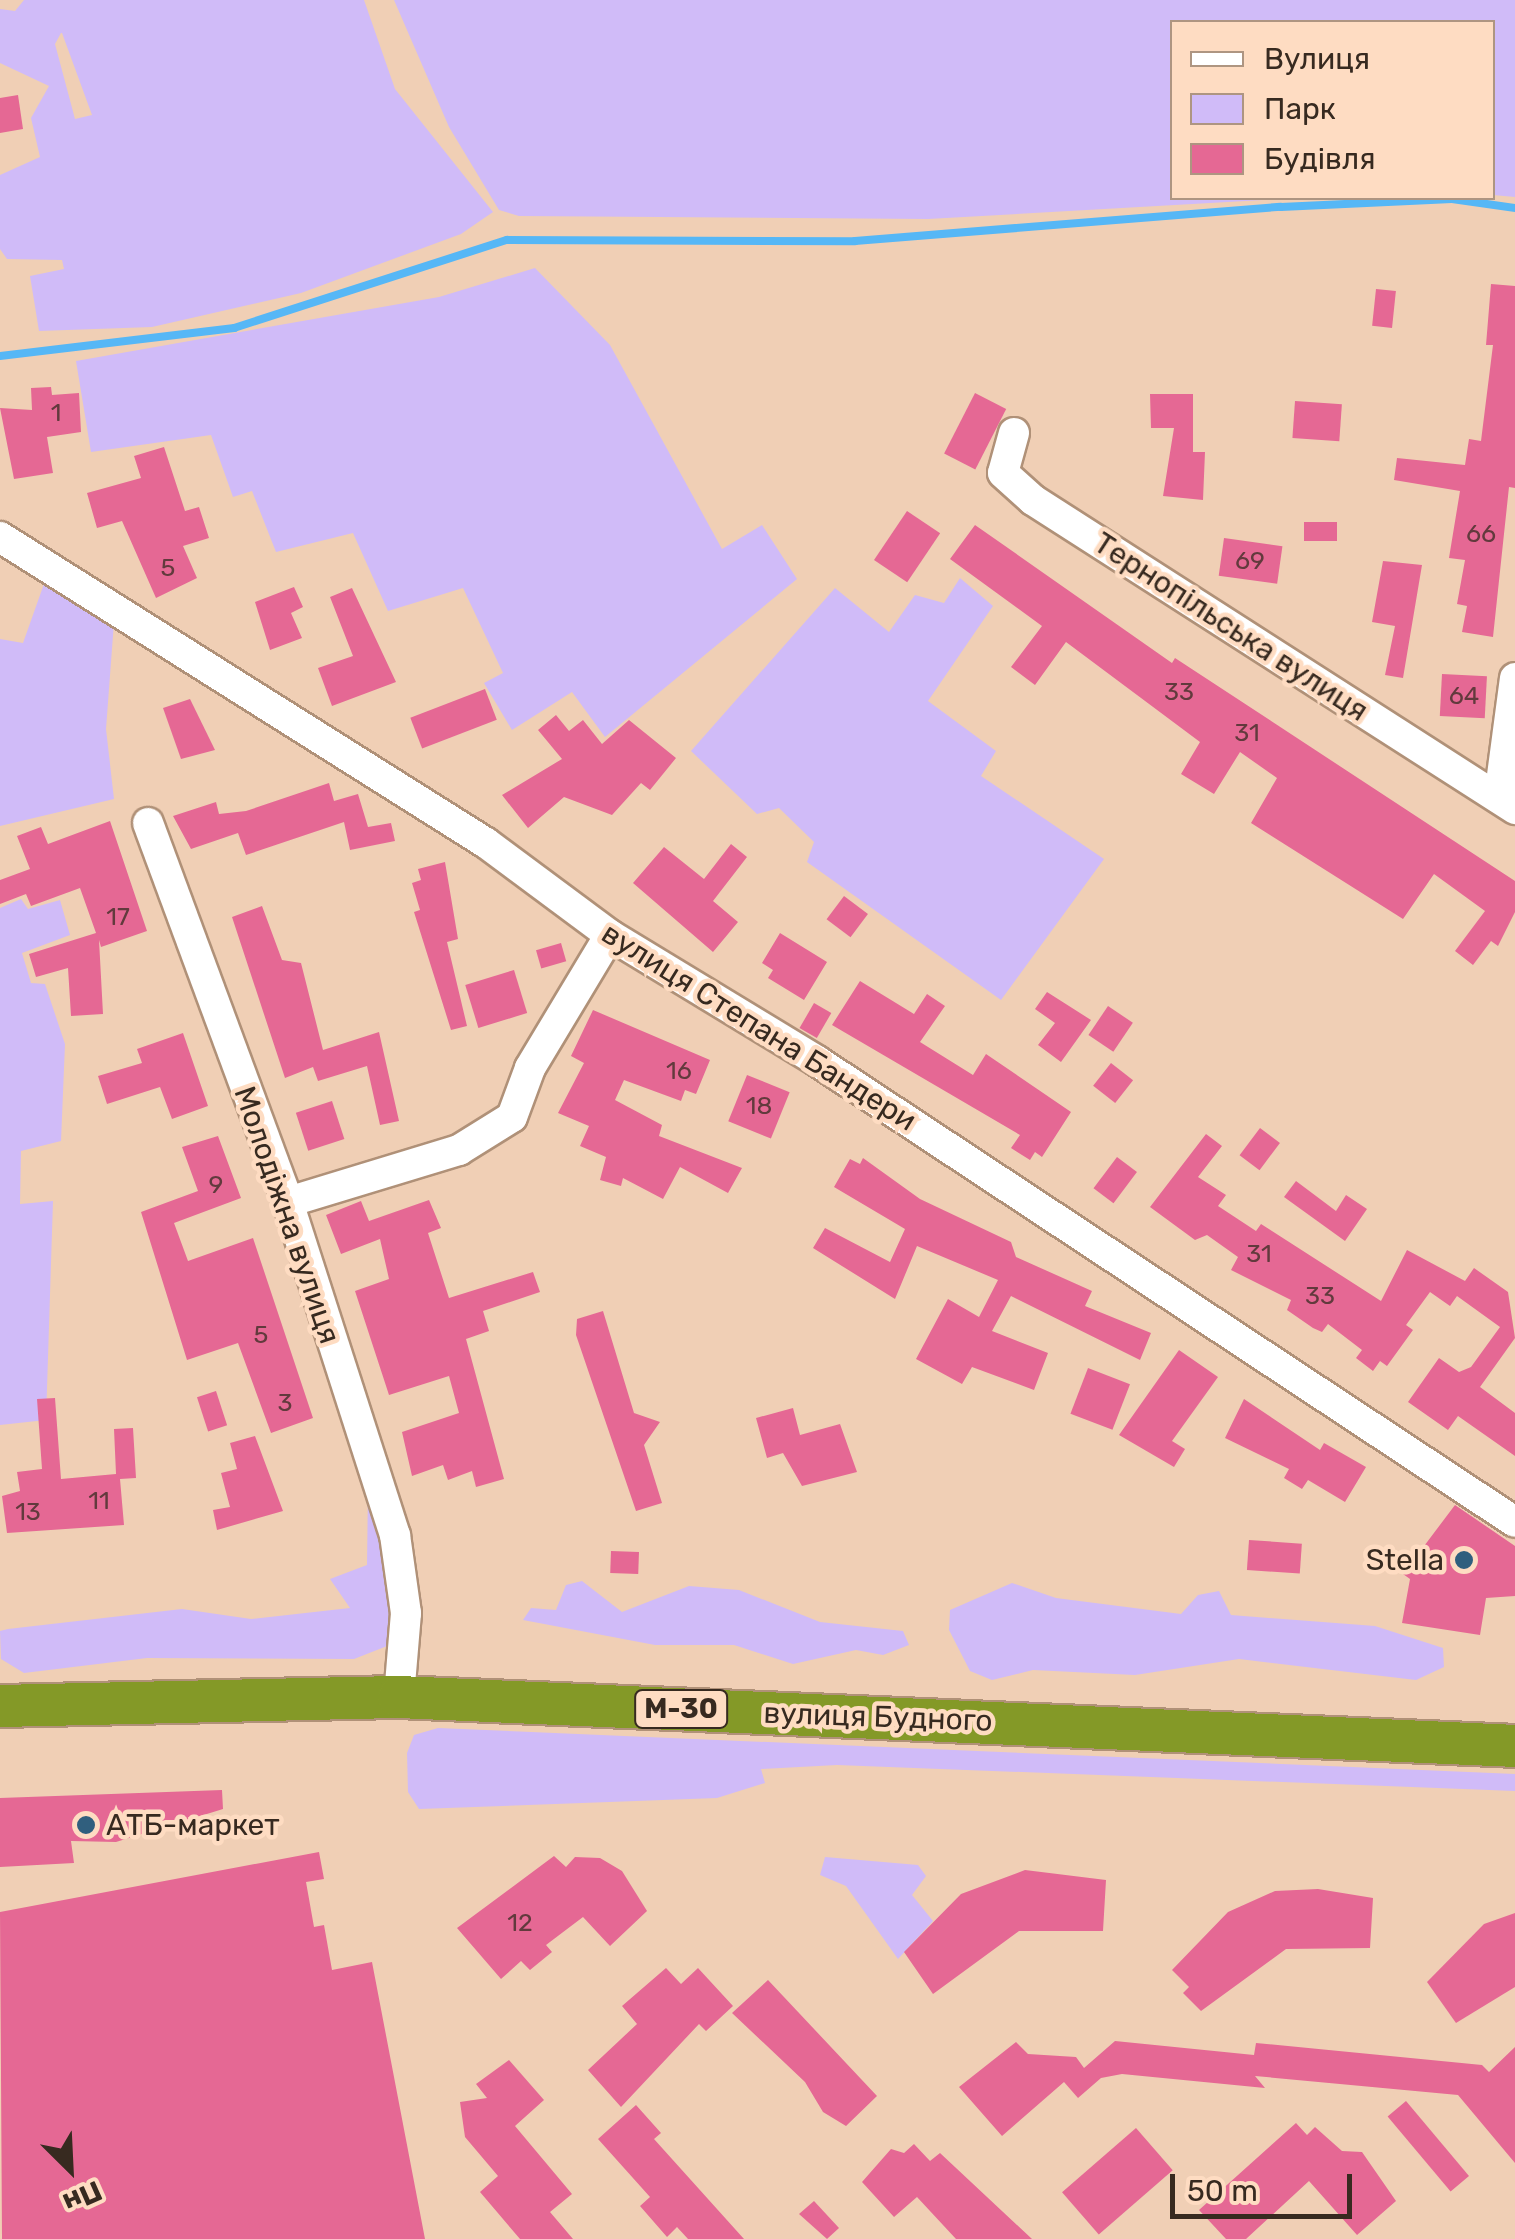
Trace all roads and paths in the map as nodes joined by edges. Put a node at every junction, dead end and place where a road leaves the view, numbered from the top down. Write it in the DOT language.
graph roads {
  1 [pos="1014,433"];
  2 [pos="0,537"];
  3 [pos="1515,678"];
  4 [pos="1507,804"];
  5 [pos="148,823"];
  6 [pos="610,935"];
  7 [pos="288,1202"];
  8 [pos="1515,1522"];
  9 [pos="399,1697"];
  10 [pos="0,1706"];
  11 [pos="1515,1746"];
  1 -- 4 [label="street, Тернопільська вулиця"];
  2 -- 6 [label="street, вулиця Степана Бандери"];
  3 -- 4 [label="street, Тернопільська вулиця"];
  5 -- 7 [label="street, Молодіжна вулиця"];
  6 -- 7 [label="street"];
  6 -- 8 [label="street, вулиця Степана Бандери"];
  7 -- 9 [label="street, Молодіжна вулиця"];
  9 -- 10 [label="highway, вулиця Будного / М-30"];
  9 -- 11 [label="highway, вулиця Будного / М-30"];
}
